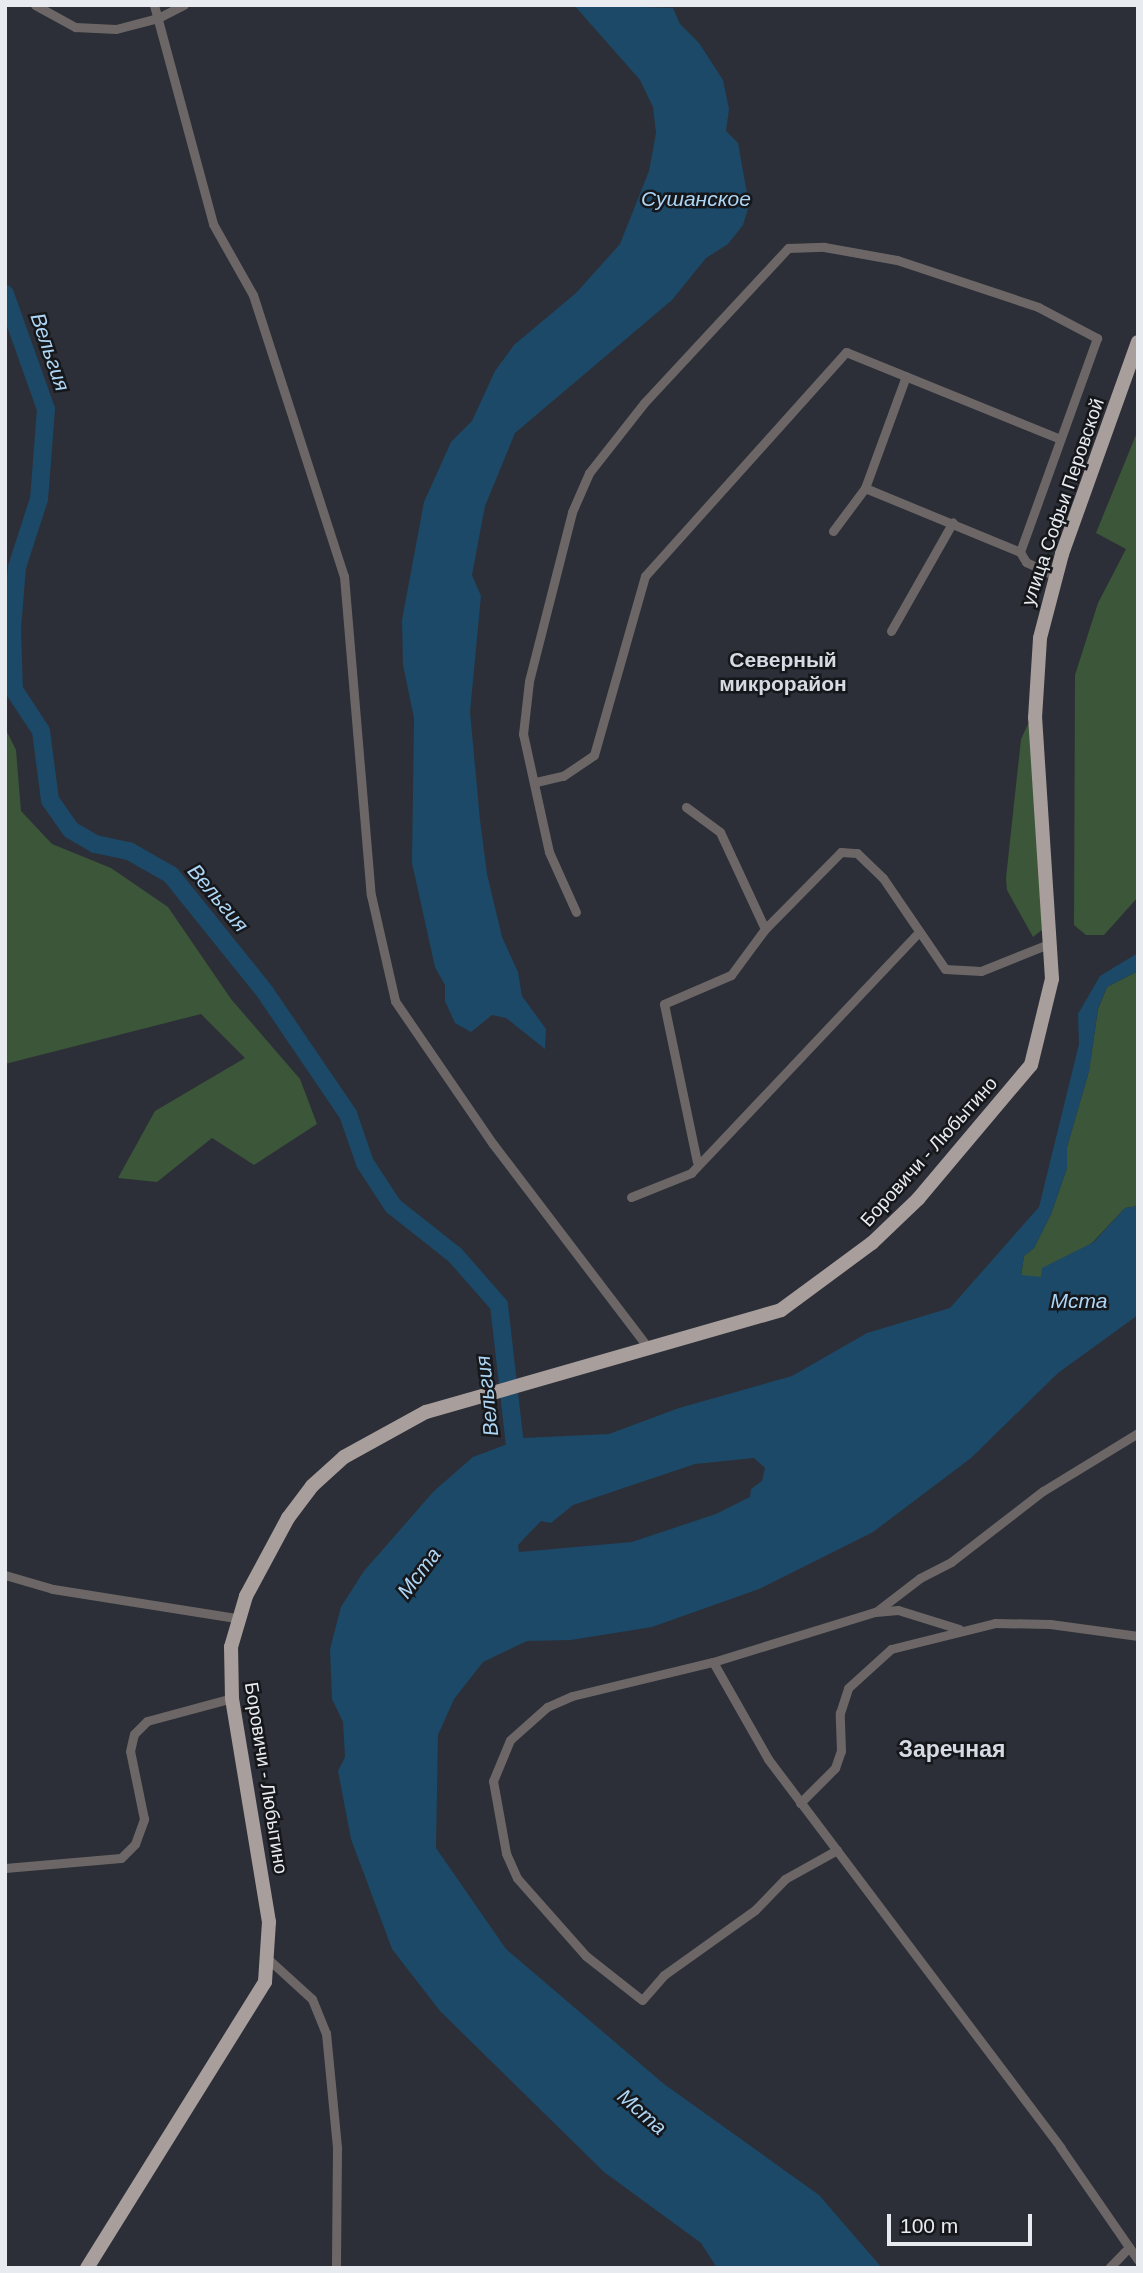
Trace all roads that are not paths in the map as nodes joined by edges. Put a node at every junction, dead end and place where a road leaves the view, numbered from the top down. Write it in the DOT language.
graph roads {
  1 [pos="35,5"];
  2 [pos="154,5"];
  3 [pos="184,5"];
  4 [pos="158,18"];
  5 [pos="1138,342"];
  6 [pos="906,376"];
  7 [pos="1058,438"];
  8 [pos="865,488"];
  9 [pos="953,523"];
  10 [pos="834,531"];
  11 [pos="1020,552"];
  12 [pos="1055,576"];
  13 [pos="891,631"];
  14 [pos="536,782"];
  15 [pos="686,807"];
  16 [pos="576,912"];
  17 [pos="765,929"];
  18 [pos="918,933"];
  19 [pos="1051,936"];
  20 [pos="697,1161"];
  21 [pos="631,1197"];
  22 [pos="649,1349"];
  23 [pos="1138,1433"];
  24 [pos="5,1575"];
  25 [pos="875,1612"];
  26 [pos="236,1618"];
  27 [pos="959,1629"];
  28 [pos="1138,1636"];
  29 [pos="713,1662"];
  30 [pos="232,1698"];
  31 [pos="800,1803"];
  32 [pos="837,1850"];
  33 [pos="5,1868"];
  34 [pos="267,1958"];
  35 [pos="1129,2247"];
  36 [pos="1138,2260"];
  37 [pos="89,2267"];
  38 [pos="336,2268"];
  39 [pos="1109,2268"];
  1 -- 4 [label="street"];
  2 -- 4 [label="street"];
  3 -- 4 [label="street"];
  4 -- 22 [label="street"];
  5 -- 12 [label="main road, улица Софьи Перовской"];
  6 -- 7 [label="street"];
  6 -- 8 [label="street"];
  6 -- 14 [label="street"];
  7 -- 11 [label="street"];
  7 -- 14 [label="street"];
  8 -- 9 [label="street"];
  8 -- 10 [label="street"];
  9 -- 11 [label="street"];
  9 -- 13 [label="street"];
  11 -- 12 [label="street"];
  12 -- 19 [label="main road, улица Софьи Перовской"];
  14 -- 16 [label="street"];
  15 -- 17 [label="street"];
  17 -- 18 [label="street"];
  17 -- 20 [label="street"];
  18 -- 19 [label="street"];
  18 -- 20 [label="street"];
  19 -- 22 [label="main road, Боровичи - Любытино"];
  20 -- 21 [label="street"];
  22 -- 26 [label="main road, Боровичи - Любытино"];
  23 -- 25 [label="street"];
  24 -- 26 [label="street"];
  25 -- 27 [label="street"];
  25 -- 29 [label="street"];
  26 -- 30 [label="main road, Боровичи - Любытино"];
  27 -- 28 [label="street"];
  27 -- 31 [label="street"];
  29 -- 31 [label="street"];
  29 -- 32 [label="street"];
  30 -- 33 [label="street"];
  30 -- 34 [label="main road, Боровичи - Любытино"];
  31 -- 32 [label="street"];
  32 -- 35 [label="street"];
  34 -- 37 [label="main road, Боровичи - Любытино"];
  34 -- 38 [label="street"];
  35 -- 36 [label="street"];
  35 -- 39 [label="street"];
}
